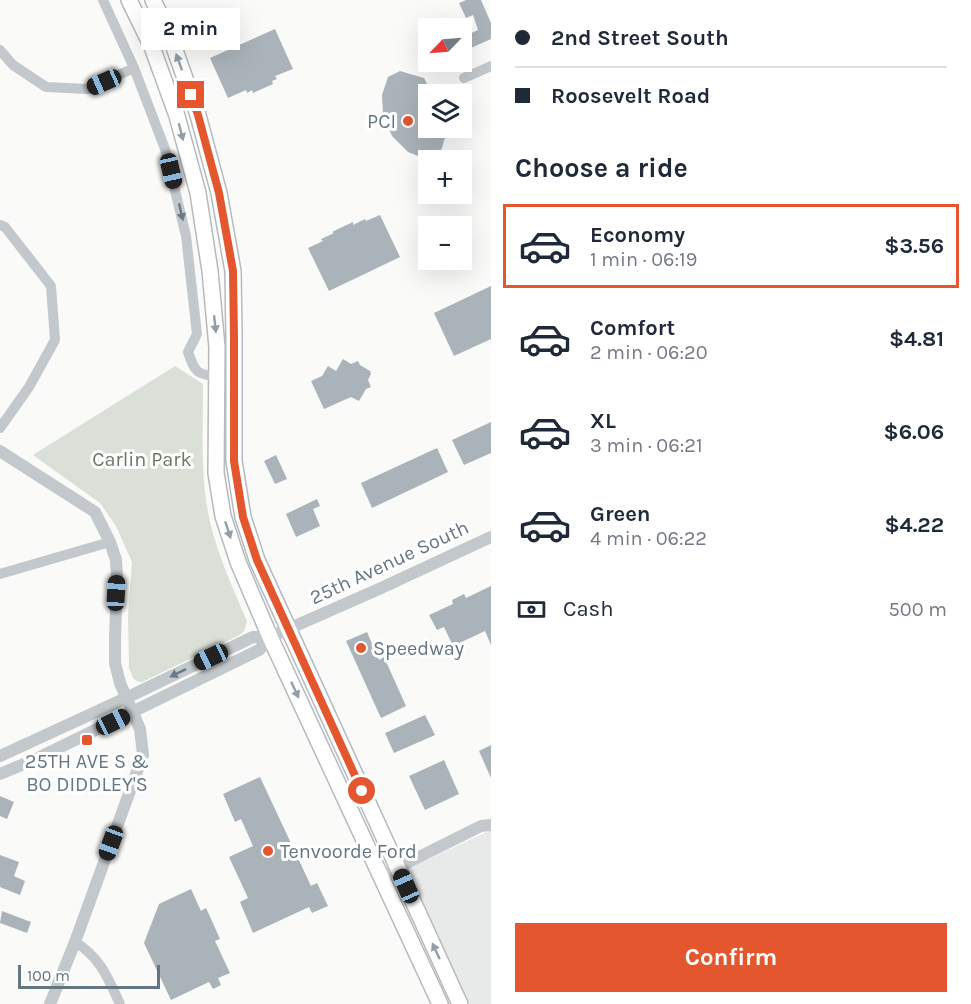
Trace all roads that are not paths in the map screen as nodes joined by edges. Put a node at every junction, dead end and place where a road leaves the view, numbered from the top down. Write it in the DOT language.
graph roads {
  1 [pos="103,0"];
  2 [pos="129,0"];
  3 [pos="153,0"];
  4 [pos="0,50"];
  5 [pos="491,66"];
  6 [pos="134,68"];
  7 [pos="464,78"];
  8 [pos="0,225"];
  9 [pos="217,377"];
  10 [pos="2,420"];
  11 [pos="0,451"];
  12 [pos="491,537"];
  13 [pos="110,542"];
  14 [pos="0,574"];
  15 [pos="289,629"];
  16 [pos="270,637"];
  17 [pos="126,698"];
  18 [pos="132,712"];
  19 [pos="0,756"];
  20 [pos="0,774"];
  21 [pos="491,825"];
  22 [pos="398,868"];
  23 [pos="381,876"];
  24 [pos="75,942"];
  25 [pos="50,1004"];
  26 [pos="120,1004"];
  27 [pos="440,1004"];
  28 [pos="460,1004"];
  1 -- 6 [label="street"];
  2 -- 9 [label="main road, one-way"];
  15 -- 3 [label="main road, one-way"];
  4 -- 6 [label="street"];
  5 -- 7 [label="street"];
  6 -- 9 [label="street, one-way"];
  8 -- 10 [label="street"];
  9 -- 16 [label="main road, one-way"];
  11 -- 13 [label="street"];
  12 -- 15 [label="street, 25th Avenue South"];
  13 -- 14 [label="street"];
  13 -- 17 [label="street"];
  15 -- 16 [label="street, 25th Avenue South"];
  15 -- 22 [label="main road"];
  16 -- 17 [label="street, 25th Avenue South, one-way"];
  16 -- 18 [label="street, 25th Avenue South"];
  16 -- 23 [label="main road, one-way"];
  17 -- 18 [label="street"];
  17 -- 19 [label="street, 25th Avenue South"];
  18 -- 20 [label="street, 25th Avenue South"];
  18 -- 24 [label="street"];
  21 -- 22 [label="street"];
  22 -- 23 [label="street"];
  28 -- 22 [label="main road, one-way"];
  23 -- 27 [label="main road"];
  24 -- 25 [label="street"];
  24 -- 26 [label="street"];
}
